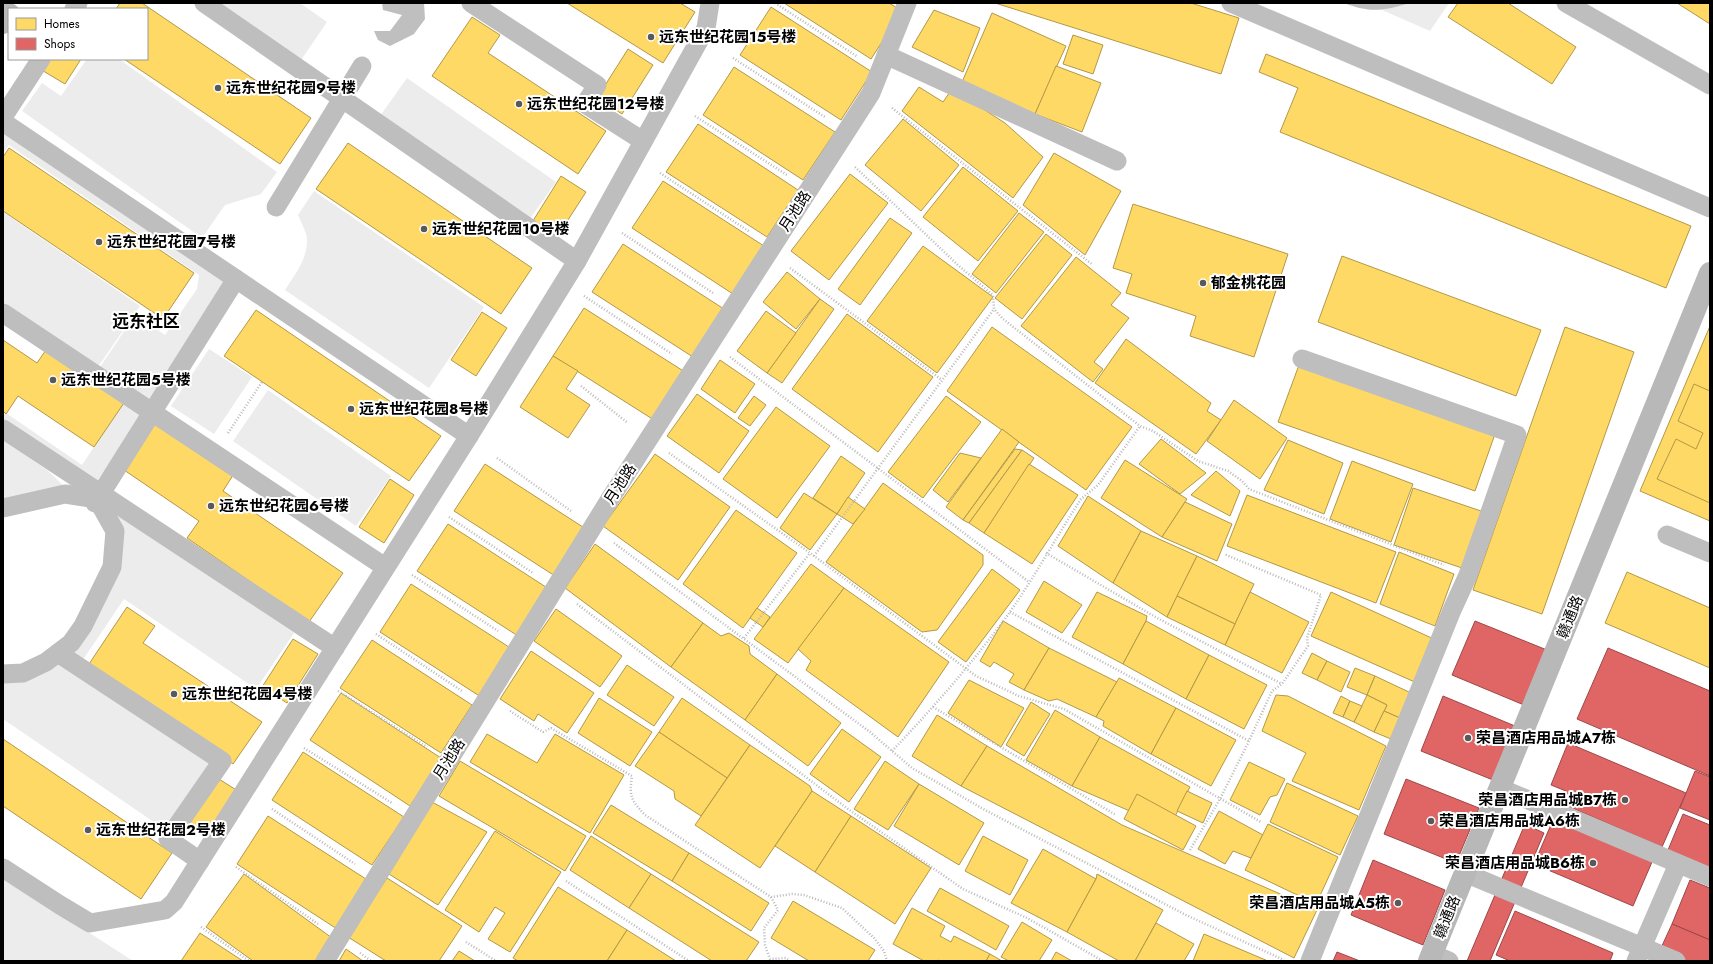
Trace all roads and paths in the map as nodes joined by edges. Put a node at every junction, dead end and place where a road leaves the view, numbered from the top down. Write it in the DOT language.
graph roads {
  1 [pos="204,3"];
  2 [pos="471,3"];
  3 [pos="710,3"];
  4 [pos="775,3"];
  5 [pos="907,3"];
  6 [pos="1231,3"];
  7 [pos="1566,3"];
  8 [pos="733,58"];
  9 [pos="40,60"];
  10 [pos="883,63"];
  11 [pos="362,66"];
  12 [pos="1710,85"];
  13 [pos="871,93"];
  14 [pos="342,99"];
  15 [pos="695,116"];
  16 [pos="3,117"];
  17 [pos="3,122"];
  18 [pos="846,131"];
  19 [pos="643,141"];
  20 [pos="836,149"];
  21 [pos="1117,162"];
  22 [pos="660,174"];
  23 [pos="809,189"];
  24 [pos="276,207"];
  25 [pos="1710,208"];
  26 [pos="622,233"];
  27 [pos="770,249"];
  28 [pos="577,262"];
  29 [pos="1093,265"];
  30 [pos="1710,273"];
  31 [pos="236,279"];
  32 [pos="582,295"];
  33 [pos="734,306"];
  34 [pos="994,309"];
  35 [pos="3,313"];
  36 [pos="711,342"];
  37 [pos="1302,358"];
  38 [pos="694,368"];
  39 [pos="942,380"];
  40 [pos="262,382"];
  41 [pos="581,386"];
  42 [pos="152,412"];
  43 [pos="1140,426"];
  44 [pos="3,429"];
  45 [pos="469,436"];
  46 [pos="649,439"];
  47 [pos="214,453"];
  48 [pos="497,458"];
  49 [pos="878,469"];
  50 [pos="97,498"];
  51 [pos="3,508"];
  52 [pos="449,517"];
  53 [pos="593,527"];
  54 [pos="1667,534"];
  55 [pos="810,553"];
  56 [pos="1046,553"];
  57 [pos="1710,553"];
  58 [pos="1224,554"];
  59 [pos="814,556"];
  60 [pos="385,567"];
  61 [pos="411,574"];
  62 [pos="1468,575"];
  63 [pos="1029,582"];
  64 [pos="555,588"];
  65 [pos="1010,612"];
  66 [pos="376,634"];
  67 [pos="744,638"];
  68 [pos="520,646"];
  69 [pos="335,648"];
  70 [pos="58,653"];
  71 [pos="966,669"];
  72 [pos="3,674"];
  73 [pos="1282,684"];
  74 [pos="336,689"];
  75 [pos="485,701"];
  76 [pos="933,707"];
  77 [pos="1249,741"];
  78 [pos="304,748"];
  79 [pos="892,751"];
  80 [pos="449,760"];
  81 [pos="1500,788"];
  82 [pos="1220,799"];
  83 [pos="272,809"];
  84 [pos="1116,815"];
  85 [pos="414,817"];
  86 [pos="1261,822"];
  87 [pos="1190,850"];
  88 [pos="200,861"];
  89 [pos="1678,864"];
  90 [pos="236,866"];
  91 [pos="3,868"];
  92 [pos="1465,873"];
  93 [pos="1710,877"];
  94 [pos="376,878"];
  95 [pos="566,881"];
  96 [pos="771,897"];
  97 [pos="201,927"];
  98 [pos="339,939"];
  99 [pos="466,942"];
  100 [pos="1639,954"];
  101 [pos="1437,959"];
  102 [pos="769,960"];
  103 [pos="249,961"];
  104 [pos="325,961"];
  105 [pos="371,961"];
  106 [pos="496,961"];
  107 [pos="689,961"];
  108 [pos="790,961"];
  109 [pos="887,961"];
  110 [pos="1103,961"];
  111 [pos="1286,961"];
  112 [pos="1310,961"];
  113 [pos="1676,961"];
  1 -- 14 [label="lane"];
  2 -- 19 [label="lane"];
  3 -- 19 [label="lane"];
  4 -- 10 [label="path"];
  5 -- 10 [label="lane, 月池路"];
  6 -- 25 [label="lane"];
  7 -- 12 [label="lane"];
  8 -- 18 [label="path"];
  9 -- 16 [label="lane"];
  10 -- 13 [label="lane, 月池路"];
  10 -- 21 [label="lane"];
  11 -- 14 [label="lane"];
  13 -- 18 [label="lane, 月池路"];
  13 -- 29 [label="path"];
  14 -- 24 [label="lane"];
  14 -- 28 [label="lane"];
  15 -- 23 [label="path"];
  17 -- 31 [label="lane"];
  18 -- 20 [label="lane, 月池路"];
  19 -- 28 [label="lane"];
  20 -- 23 [label="lane, 月池路"];
  20 -- 34 [label="path"];
  22 -- 27 [label="path"];
  23 -- 27 [label="lane, 月池路"];
  26 -- 33 [label="path"];
  27 -- 33 [label="lane, 月池路"];
  27 -- 39 [label="path"];
  28 -- 45 [label="lane"];
  30 -- 81 [label="street, 赣通路"];
  31 -- 42 [label="lane"];
  31 -- 45 [label="lane"];
  32 -- 38 [label="path"];
  33 -- 36 [label="lane, 月池路"];
  34 -- 39 [label="path"];
  34 -- 43 [label="path"];
  35 -- 42 [label="lane"];
  36 -- 38 [label="lane, 月池路"];
  36 -- 49 [label="path"];
  37 -- 62 [label="lane"];
  38 -- 46 [label="lane, 月池路"];
  39 -- 49 [label="path"];
  40 -- 47 [label="path"];
  41 -- 46 [label="path"];
  42 -- 47 [label="lane"];
  42 -- 50 [label="lane"];
  43 -- 56 [label="path"];
  43 -- 62 [label="path"];
  44 -- 50 [label="lane"];
  45 -- 60 [label="lane"];
  46 -- 53 [label="lane, 月池路"];
  46 -- 55 [label="path"];
  47 -- 60 [label="lane"];
  48 -- 53 [label="path"];
  49 -- 59 [label="path"];
  49 -- 63 [label="path"];
  50 -- 51 [label="lane"];
  50 -- 69 [label="lane"];
  50 -- 70 [label="lane"];
  52 -- 64 [label="path"];
  53 -- 64 [label="lane, 月池路"];
  53 -- 67 [label="path"];
  54 -- 57 [label="lane"];
  55 -- 59 [label="path"];
  55 -- 67 [label="path"];
  56 -- 63 [label="path"];
  56 -- 73 [label="path"];
  58 -- 73 [label="path"];
  59 -- 71 [label="path"];
  60 -- 69 [label="lane"];
  61 -- 68 [label="path"];
  62 -- 112 [label="lane"];
  63 -- 65 [label="path"];
  64 -- 68 [label="lane, 月池路"];
  64 -- 110 [label="path"];
  65 -- 71 [label="path"];
  65 -- 77 [label="path"];
  66 -- 75 [label="path"];
  67 -- 79 [label="path"];
  68 -- 75 [label="lane, 月池路"];
  69 -- 88 [label="lane"];
  70 -- 72 [label="lane"];
  70 -- 88 [label="lane"];
  71 -- 76 [label="path"];
  71 -- 82 [label="path"];
  73 -- 77 [label="path"];
  74 -- 80 [label="path"];
  75 -- 80 [label="lane, 月池路"];
  75 -- 96 [label="path"];
  76 -- 79 [label="path"];
  76 -- 84 [label="path"];
  77 -- 82 [label="path"];
  78 -- 85 [label="path"];
  79 -- 111 [label="path"];
  80 -- 85 [label="lane, 月池路"];
  81 -- 89 [label="lane"];
  81 -- 92 [label="street, 赣通路"];
  82 -- 86 [label="path"];
  82 -- 87 [label="path"];
  83 -- 94 [label="path"];
  85 -- 94 [label="lane, 月池路"];
  88 -- 91 [label="lane"];
  89 -- 93 [label="lane"];
  89 -- 100 [label="lane"];
  90 -- 98 [label="path"];
  92 -- 100 [label="lane"];
  92 -- 101 [label="street, 赣通路"];
  94 -- 98 [label="lane, 月池路"];
  95 -- 107 [label="path"];
  96 -- 102 [label="path"];
  96 -- 109 [label="path"];
  97 -- 103 [label="path"];
  98 -- 104 [label="lane, 月池路"];
  98 -- 105 [label="path"];
  99 -- 106 [label="path"];
  100 -- 113 [label="lane"];
  102 -- 108 [label="path"];
}
